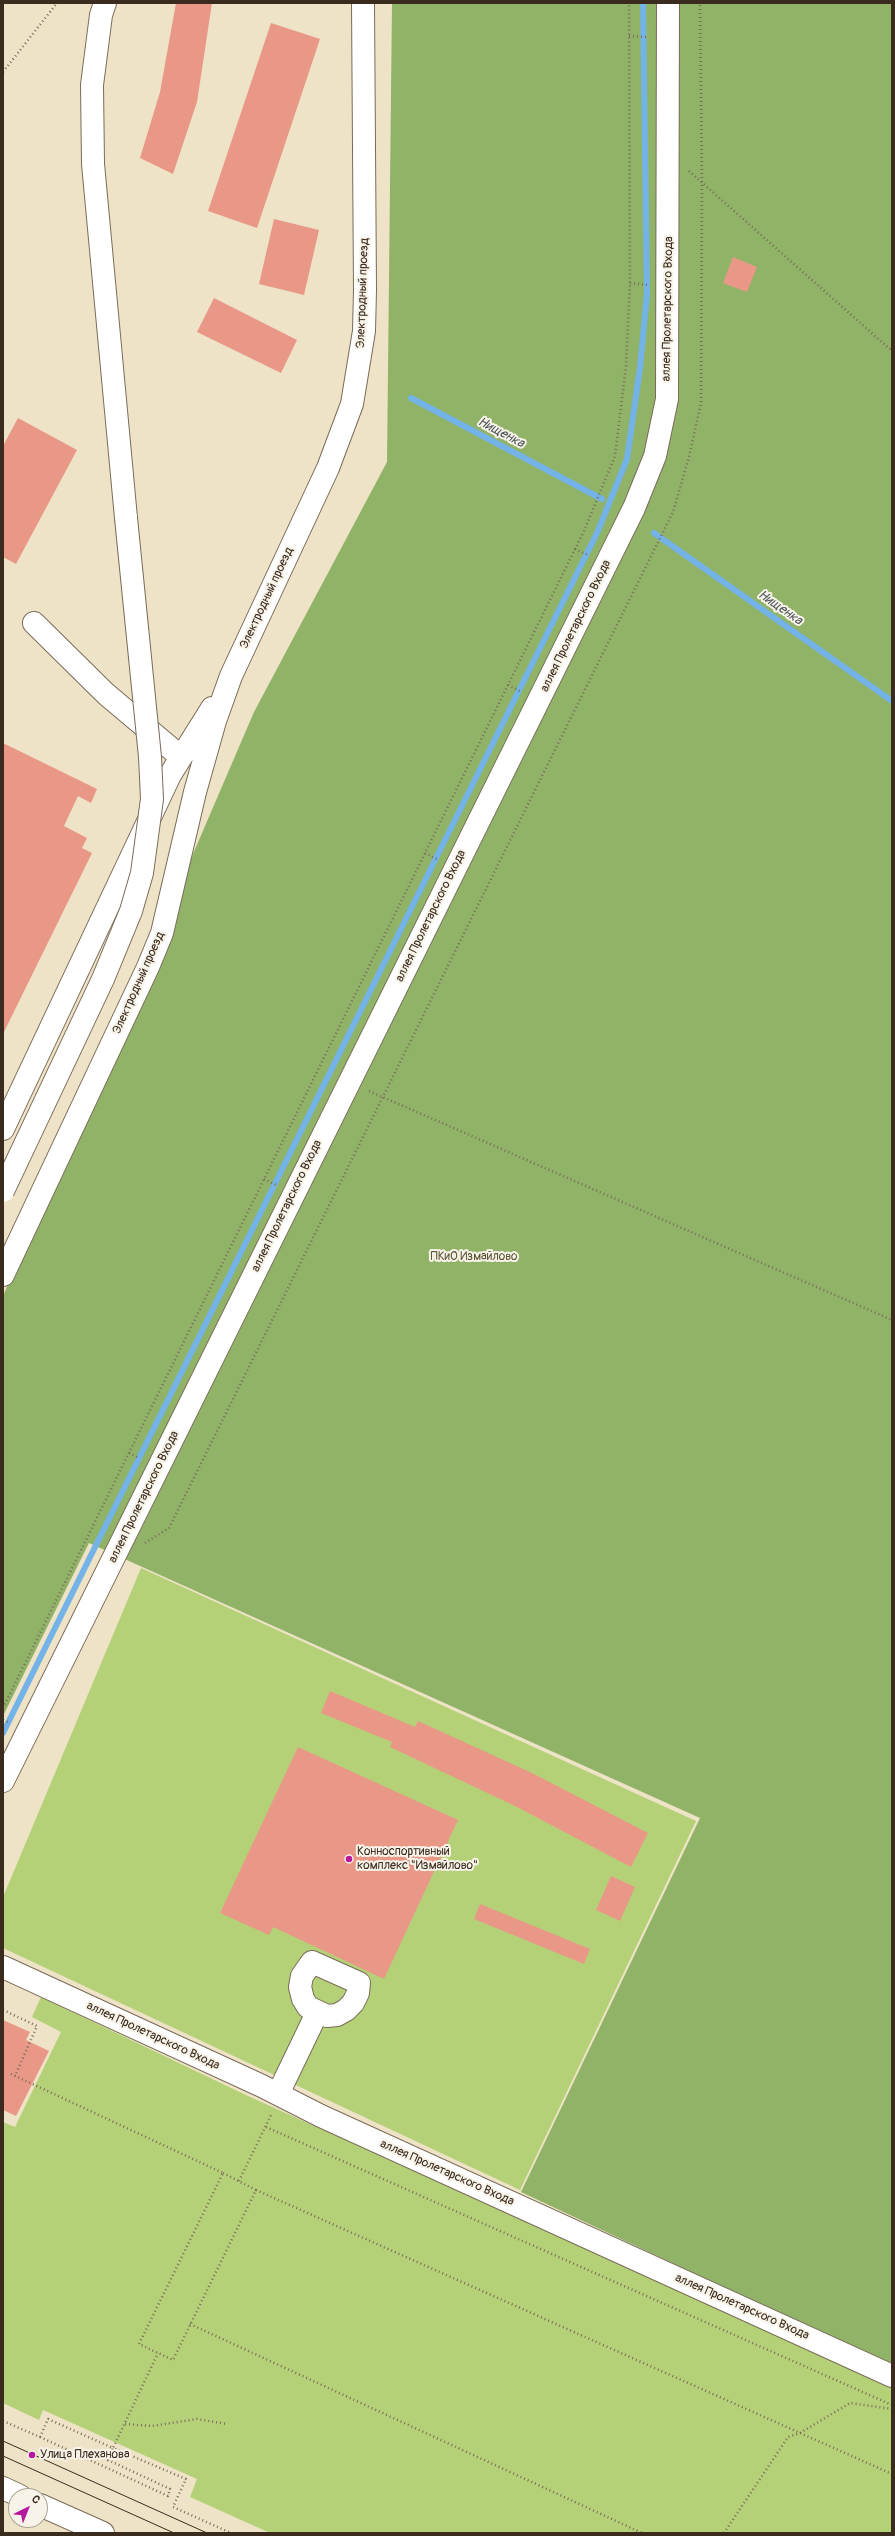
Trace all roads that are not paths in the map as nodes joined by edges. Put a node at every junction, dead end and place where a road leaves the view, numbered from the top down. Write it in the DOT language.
graph roads {
  1 [pos="105,3"];
  2 [pos="363,3"];
  3 [pos="668,3"];
  4 [pos="34,623"];
  5 [pos="231,676"];
  6 [pos="181,757"];
  7 [pos="3,1129"];
  8 [pos="3,1192"];
  9 [pos="3,1275"];
  10 [pos="3,1781"];
  11 [pos="3,1967"];
  12 [pos="317,2013"];
  13 [pos="277,2100"];
  14 [pos="892,2376"];
  15 [pos="48,2509"];
  16 [pos="103,2533"];
  1 -- 8 [label="street, bridge"];
  2 -- 5 [label="street, Электродный проезд"];
  3 -- 10 [label="street, аллея Пролетарского Входа"];
  4 -- 6 [label="street"];
  5 -- 6 [label="street, Электродный проезд"];
  5 -- 9 [label="street, Электродный проезд"];
  6 -- 7 [label="street, Электродный проезд"];
  11 -- 13 [label="street, аллея Пролетарского Входа"];
  12 -- 13 [label="street"];
  13 -- 14 [label="street, аллея Пролетарского Входа"];
  15 -- 16 [label="street"];
}
